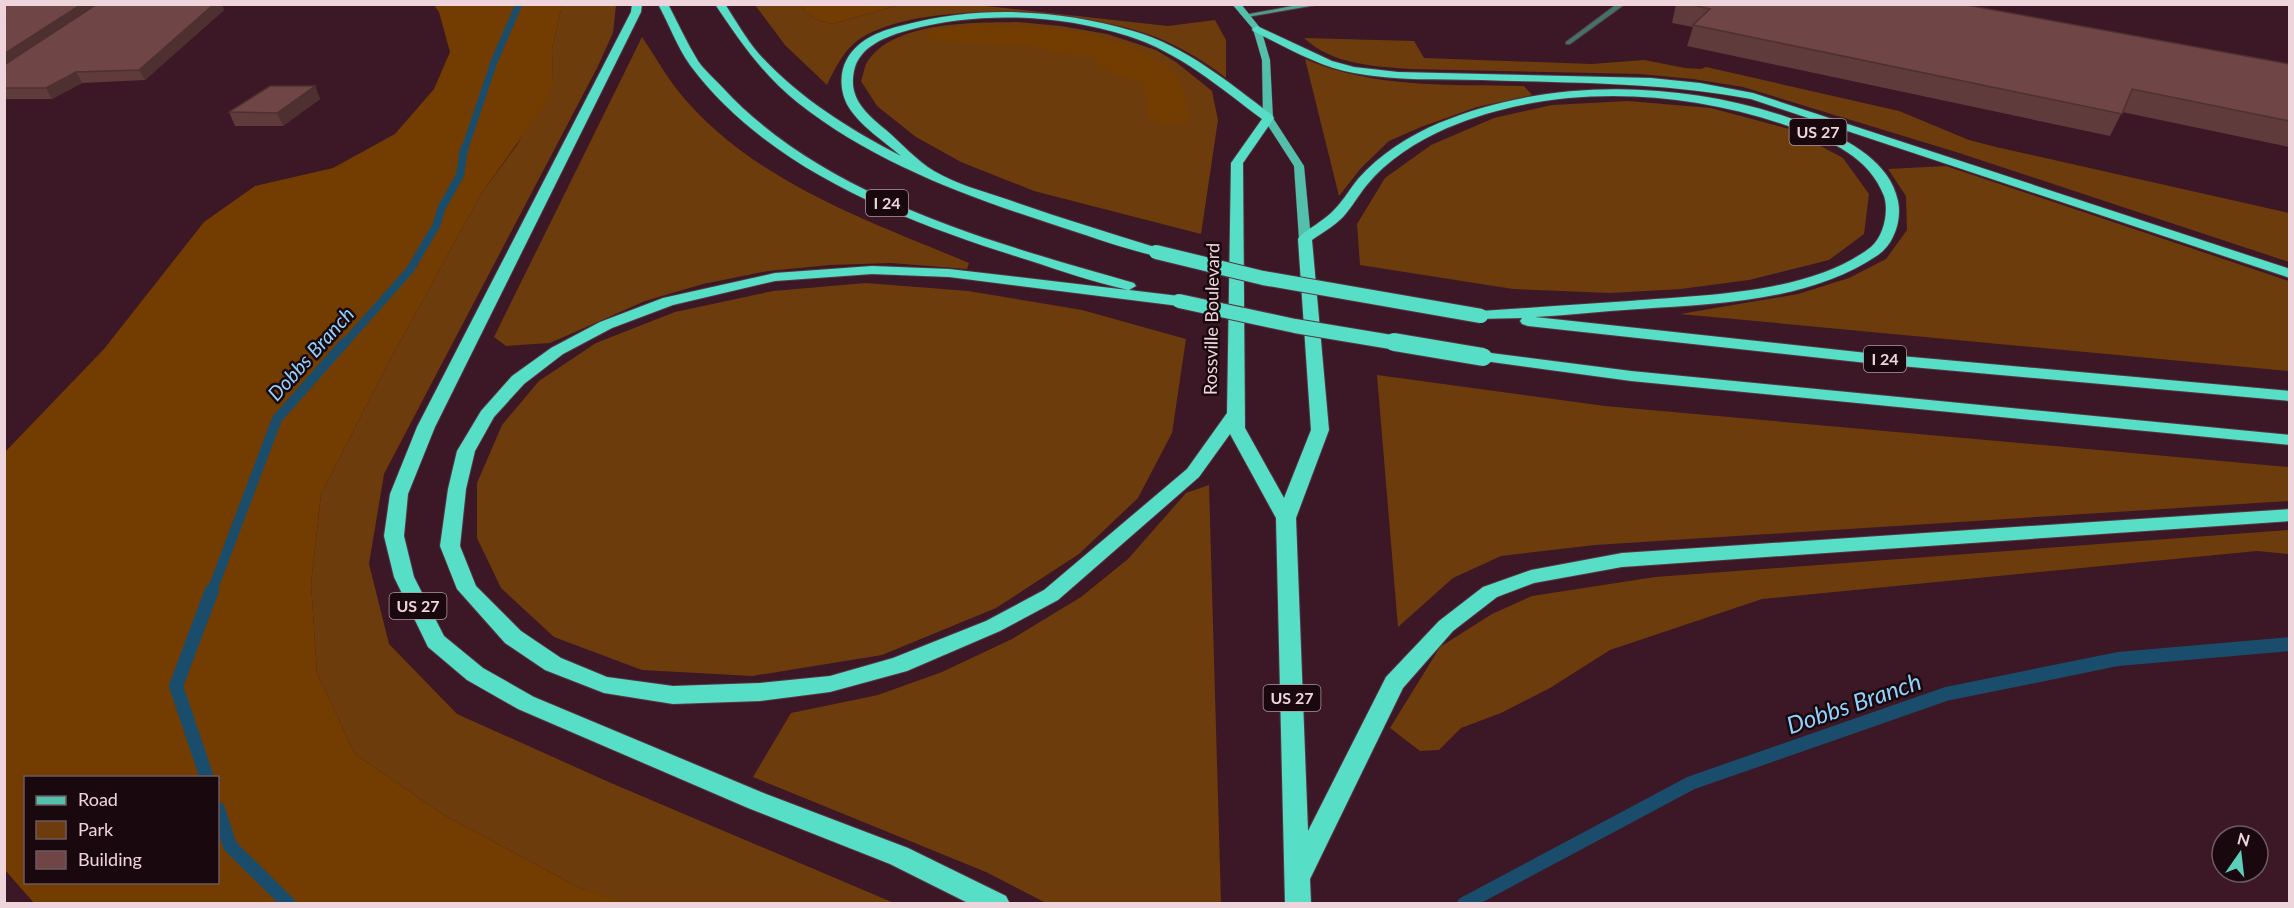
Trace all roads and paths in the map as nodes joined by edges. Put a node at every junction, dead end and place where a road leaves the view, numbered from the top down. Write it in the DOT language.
graph roads {
  1 [pos="637,4"];
  2 [pos="663,4"];
  3 [pos="720,4"];
  4 [pos="1236,4"];
  5 [pos="1319,4"];
  6 [pos="1622,4"];
  7 [pos="1247,15"];
  8 [pos="1257,29"];
  9 [pos="1568,43"];
  10 [pos="1269,118"];
  11 [pos="929,174"];
  12 [pos="1305,238"];
  13 [pos="2289,274"];
  14 [pos="1179,301"];
  15 [pos="1481,316"];
  16 [pos="2289,396"];
  17 [pos="1235,415"];
  18 [pos="2289,440"];
  19 [pos="2289,515"];
  20 [pos="1286,518"];
  21 [pos="1298,891"];
  22 [pos="997,903"];
  1 -- 22 [label="highway, US 27"];
  2 -- 14 [label="highway, I 24"];
  3 -- 11 [label="highway, I 24"];
  4 -- 7 [label="main road, Rossville Boulevard"];
  5 -- 7 [label="main road"];
  6 -- 9 [label="street"];
  7 -- 8 [label="main road, Rossville Boulevard"];
  8 -- 10 [label="main road, Rossville Boulevard"];
  8 -- 13 [label="highway"];
  10 -- 11 [label="highway"];
  10 -- 12 [label="main road, Rossville Boulevard"];
  10 -- 17 [label="highway, Rossville Boulevard"];
  11 -- 15 [label="highway, I 24, bridge"];
  12 -- 15 [label="highway, US 27"];
  12 -- 20 [label="highway, Rossville Boulevard / US 27"];
  14 -- 17 [label="highway"];
  14 -- 18 [label="highway, I 24, bridge"];
  15 -- 16 [label="highway, I 24"];
  17 -- 20 [label="highway, Rossville Boulevard"];
  19 -- 21 [label="highway"];
  20 -- 21 [label="highway, Rossville Boulevard / US 27"];
}
